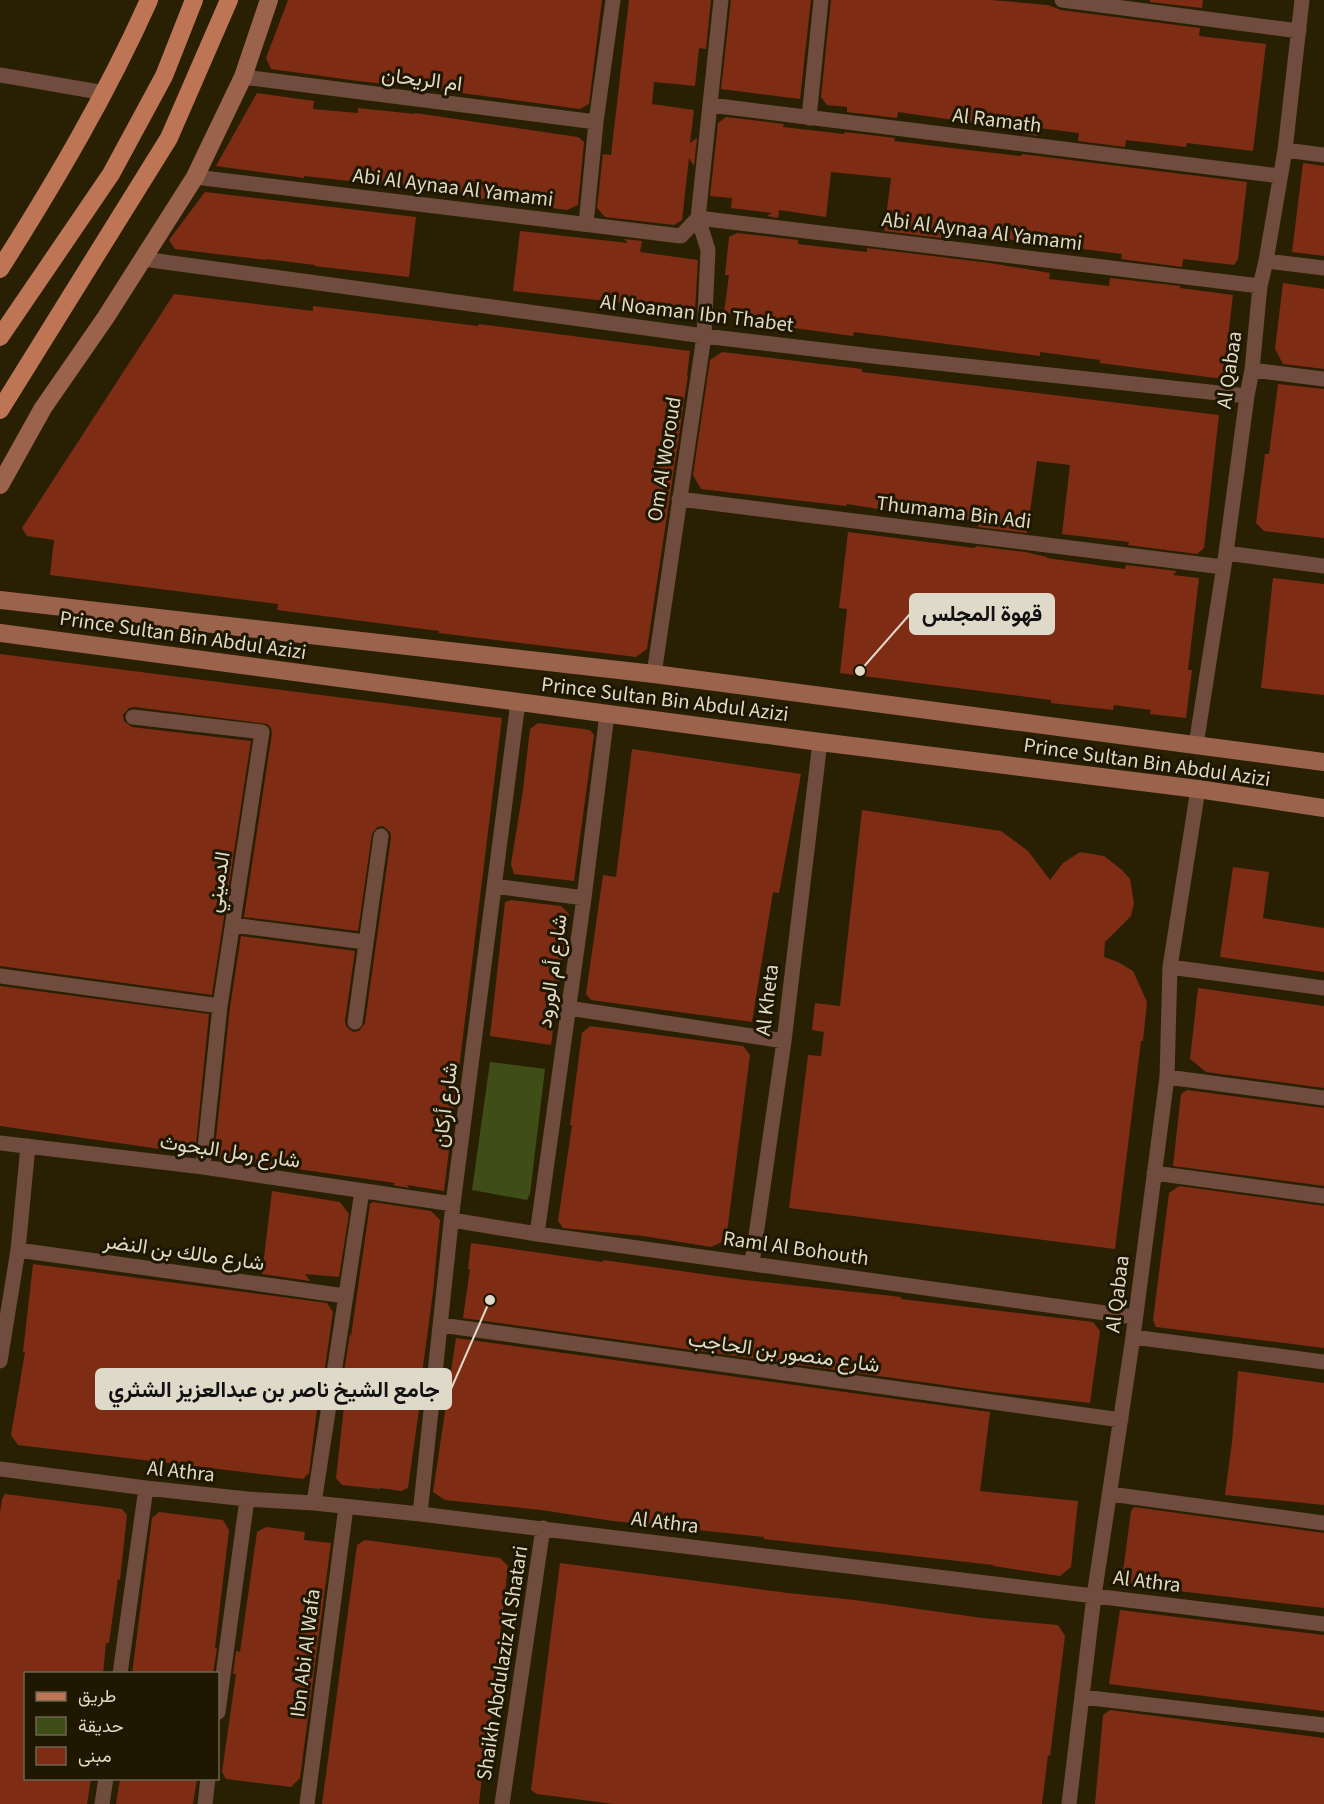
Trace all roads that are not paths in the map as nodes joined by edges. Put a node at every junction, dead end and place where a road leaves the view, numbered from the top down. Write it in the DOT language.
graph roads {
  1 [pos="149,0"];
  2 [pos="194,0"];
  3 [pos="229,0"];
  4 [pos="269,0"];
  5 [pos="613,0"];
  6 [pos="721,0"];
  7 [pos="821,0"];
  8 [pos="1062,0"];
  9 [pos="1302,0"];
  10 [pos="1299,31"];
  11 [pos="0,75"];
  12 [pos="243,77"];
  13 [pos="105,93"];
  14 [pos="710,105"];
  15 [pos="809,118"];
  16 [pos="596,122"];
  17 [pos="1285,150"];
  18 [pos="1324,155"];
  19 [pos="1280,176"];
  20 [pos="195,177"];
  21 [pos="698,218"];
  22 [pos="586,224"];
  23 [pos="143,259"];
  24 [pos="1266,261"];
  25 [pos="1324,268"];
  26 [pos="0,269"];
  27 [pos="1260,286"];
  28 [pos="704,336"];
  29 [pos="0,337"];
  30 [pos="1252,370"];
  31 [pos="1324,379"];
  32 [pos="1247,396"];
  33 [pos="0,410"];
  34 [pos="0,485"];
  35 [pos="679,499"];
  36 [pos="1225,560"];
  37 [pos="1324,566"];
  38 [pos="0,600"];
  39 [pos="0,633"];
  40 [pos="654,674"];
  41 [pos="518,702"];
  42 [pos="607,714"];
  43 [pos="133,717"];
  44 [pos="820,742"];
  45 [pos="1196,745"];
  46 [pos="1324,762"];
  47 [pos="1198,789"];
  48 [pos="1324,808"];
  49 [pos="381,836"];
  50 [pos="494,886"];
  51 [pos="584,898"];
  52 [pos="233,925"];
  53 [pos="365,942"];
  54 [pos="1170,967"];
  55 [pos="0,976"];
  56 [pos="1324,988"];
  57 [pos="220,1006"];
  58 [pos="568,1008"];
  59 [pos="355,1022"];
  60 [pos="784,1041"];
  61 [pos="1167,1077"];
  62 [pos="1324,1098"];
  63 [pos="0,1143"];
  64 [pos="28,1146"];
  65 [pos="202,1167"];
  66 [pos="1154,1173"];
  67 [pos="362,1191"];
  68 [pos="1324,1196"];
  69 [pos="453,1204"];
  70 [pos="452,1220"];
  71 [pos="537,1234"];
  72 [pos="18,1250"];
  73 [pos="752,1263"];
  74 [pos="345,1296"];
  75 [pos="1134,1317"];
  76 [pos="441,1325"];
  77 [pos="1132,1337"];
  78 [pos="0,1361"];
  79 [pos="1324,1362"];
  80 [pos="1121,1420"];
  81 [pos="0,1469"];
  82 [pos="146,1488"];
  83 [pos="1110,1494"];
  84 [pos="247,1499"];
  85 [pos="314,1503"];
  86 [pos="346,1507"];
  87 [pos="420,1514"];
  88 [pos="1324,1523"];
  89 [pos="543,1528"];
  90 [pos="1094,1596"];
  91 [pos="1324,1624"];
  92 [pos="120,1672"];
  93 [pos="1082,1697"];
  94 [pos="219,1705"];
  95 [pos="1324,1725"];
  96 [pos="106,1780"];
  97 [pos="208,1780"];
  98 [pos="102,1804"];
  99 [pos="205,1804"];
  100 [pos="307,1804"];
  101 [pos="501,1804"];
  102 [pos="1069,1804"];
  1 -- 13 [label="main road"];
  2 -- 29 [label="main road"];
  3 -- 33 [label="main road"];
  4 -- 12 [label="street"];
  5 -- 16 [label="street"];
  6 -- 14 [label="street"];
  7 -- 15 [label="street"];
  8 -- 10 [label="street"];
  9 -- 10 [label="street, Al Qabaa"];
  10 -- 17 [label="street, Al Qabaa"];
  11 -- 13 [label="street"];
  12 -- 16 [label="street, ام الريحان"];
  12 -- 20 [label="street"];
  13 -- 26 [label="main road"];
  14 -- 15 [label="street, Al Ramath"];
  14 -- 21 [label="street"];
  15 -- 19 [label="street, Al Ramath"];
  16 -- 22 [label="street"];
  17 -- 18 [label="street"];
  17 -- 19 [label="street, Al Qabaa"];
  19 -- 24 [label="street, Al Qabaa"];
  20 -- 22 [label="street, Abi Al Aynaa Al Yamami"];
  20 -- 23 [label="street"];
  21 -- 22 [label="street, Abi Al Aynaa Al Yamami"];
  21 -- 27 [label="street, Abi Al Aynaa Al Yamami"];
  21 -- 28 [label="street, Om Al Woroud"];
  23 -- 28 [label="street, Al Noaman Ibn Thabet"];
  23 -- 34 [label="street"];
  24 -- 25 [label="street"];
  24 -- 27 [label="street, Al Qabaa"];
  27 -- 30 [label="street, Al Qabaa"];
  28 -- 32 [label="street, Al Noaman Ibn Thabet"];
  28 -- 35 [label="street, Om Al Woroud"];
  30 -- 31 [label="street"];
  30 -- 32 [label="street, Al Qabaa"];
  32 -- 36 [label="street, Al Qabaa"];
  35 -- 36 [label="street, Thumama Bin Adi"];
  35 -- 40 [label="street, Om Al Woroud"];
  36 -- 37 [label="street, Thumama Bin Adi"];
  36 -- 45 [label="street, Al Qabaa"];
  38 -- 40 [label="street, Prince Sultan Bin Abdul Azizi"];
  39 -- 41 [label="street, Prince Sultan Bin Abdul Azizi"];
  40 -- 45 [label="street, Prince Sultan Bin Abdul Azizi"];
  41 -- 42 [label="street, Prince Sultan Bin Abdul Azizi"];
  41 -- 50 [label="street, شارع أركان"];
  42 -- 44 [label="street, Prince Sultan Bin Abdul Azizi"];
  42 -- 51 [label="street, شارع أم الورود"];
  43 -- 52 [label="street, الدميني"];
  44 -- 47 [label="street, Prince Sultan Bin Abdul Azizi"];
  44 -- 60 [label="street, Al Kheta"];
  45 -- 46 [label="street, Prince Sultan Bin Abdul Azizi"];
  47 -- 48 [label="street, Prince Sultan Bin Abdul Azizi"];
  47 -- 54 [label="street, Al Qabaa"];
  49 -- 53 [label="street"];
  50 -- 51 [label="street"];
  50 -- 69 [label="street, شارع أركان"];
  51 -- 58 [label="street, شارع أم الورود"];
  52 -- 53 [label="street"];
  52 -- 57 [label="street, الدميني"];
  53 -- 59 [label="street"];
  54 -- 56 [label="street"];
  54 -- 61 [label="street, Al Qabaa"];
  55 -- 57 [label="street"];
  57 -- 65 [label="street, الدميني"];
  58 -- 60 [label="street"];
  58 -- 71 [label="street, شارع أم الورود"];
  60 -- 73 [label="street, Al Kheta"];
  61 -- 62 [label="street"];
  61 -- 66 [label="street, Al Qabaa"];
  63 -- 64 [label="street, شارع رمل البحوث"];
  64 -- 65 [label="street, شارع رمل البحوث"];
  64 -- 72 [label="street"];
  65 -- 67 [label="street, شارع رمل البحوث"];
  66 -- 68 [label="street"];
  66 -- 75 [label="street, Al Qabaa"];
  67 -- 69 [label="street, شارع رمل البحوث"];
  67 -- 74 [label="street"];
  69 -- 70 [label="street, شارع أركان"];
  70 -- 71 [label="street, Raml Al Bohouth"];
  70 -- 76 [label="street, شارع أركان"];
  71 -- 73 [label="street, Raml Al Bohouth"];
  72 -- 74 [label="street, شارع مالك بن النضر"];
  72 -- 78 [label="street"];
  73 -- 75 [label="street, Raml Al Bohouth"];
  74 -- 85 [label="street"];
  75 -- 77 [label="street, Al Qabaa"];
  76 -- 80 [label="street, شارع منصور بن الحاجب"];
  76 -- 87 [label="street, شارع أركان"];
  77 -- 79 [label="street"];
  77 -- 80 [label="street, Al Qabaa"];
  80 -- 83 [label="street, Al Qabaa"];
  81 -- 82 [label="street, Al Athra"];
  82 -- 84 [label="street, Al Athra"];
  82 -- 92 [label="street"];
  83 -- 88 [label="street"];
  83 -- 90 [label="street, Al Qabaa"];
  84 -- 85 [label="street, Al Athra"];
  84 -- 94 [label="street"];
  85 -- 86 [label="street, Al Athra"];
  86 -- 87 [label="street, Al Athra"];
  86 -- 100 [label="street, Ibn Abi Al Wafa"];
  87 -- 89 [label="street, Al Athra"];
  89 -- 90 [label="street, Al Athra"];
  89 -- 101 [label="street, Shaikh Abdulaziz Al Shatari"];
  90 -- 91 [label="street, Al Athra"];
  90 -- 93 [label="street, Al Qabaa"];
  93 -- 95 [label="street"];
  93 -- 102 [label="street, Al Qabaa"];
  96 -- 98 [label="street"];
  97 -- 99 [label="street"];
}
